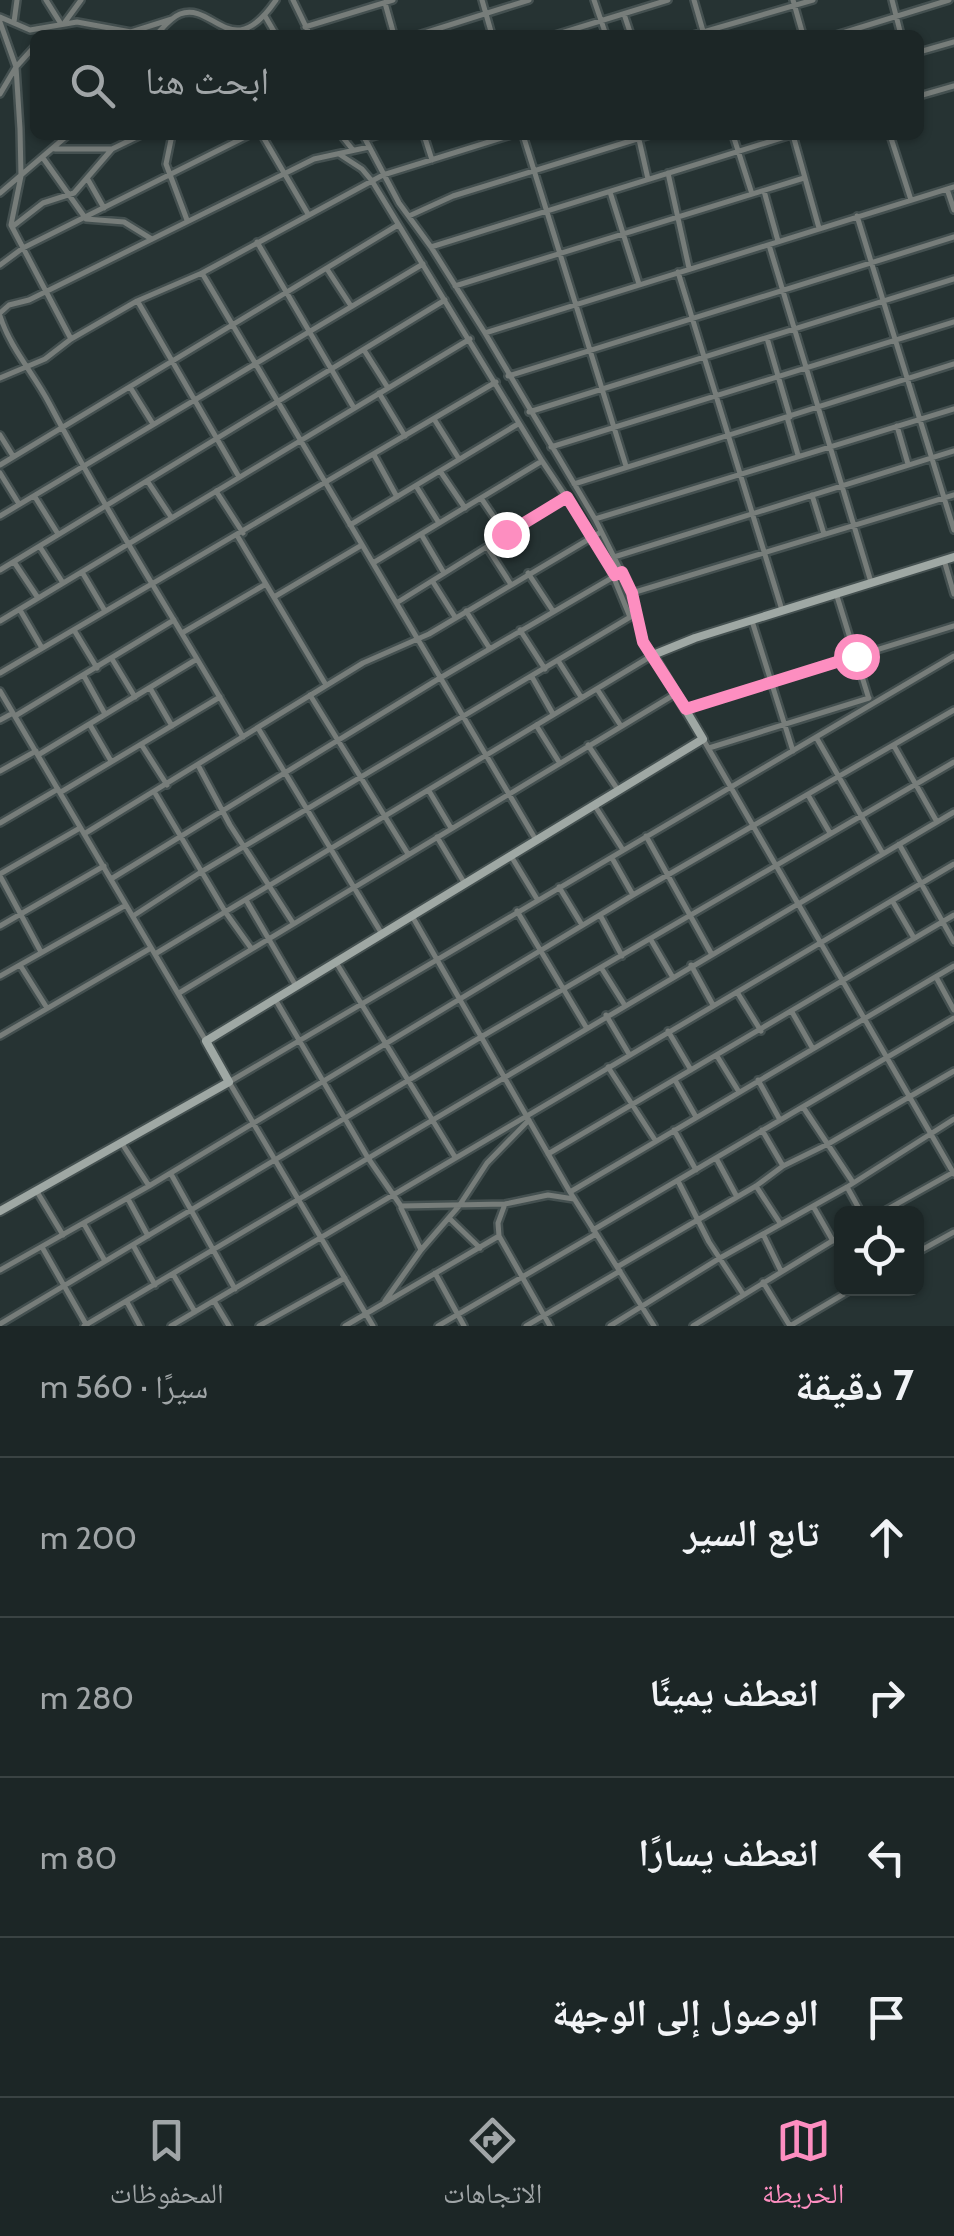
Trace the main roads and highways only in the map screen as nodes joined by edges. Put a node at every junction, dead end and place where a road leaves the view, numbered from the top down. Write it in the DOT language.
graph roads {
  1 [pos="954,557"];
  2 [pos="0,1211"];
  1 -- 2 [label="main road"];
}
